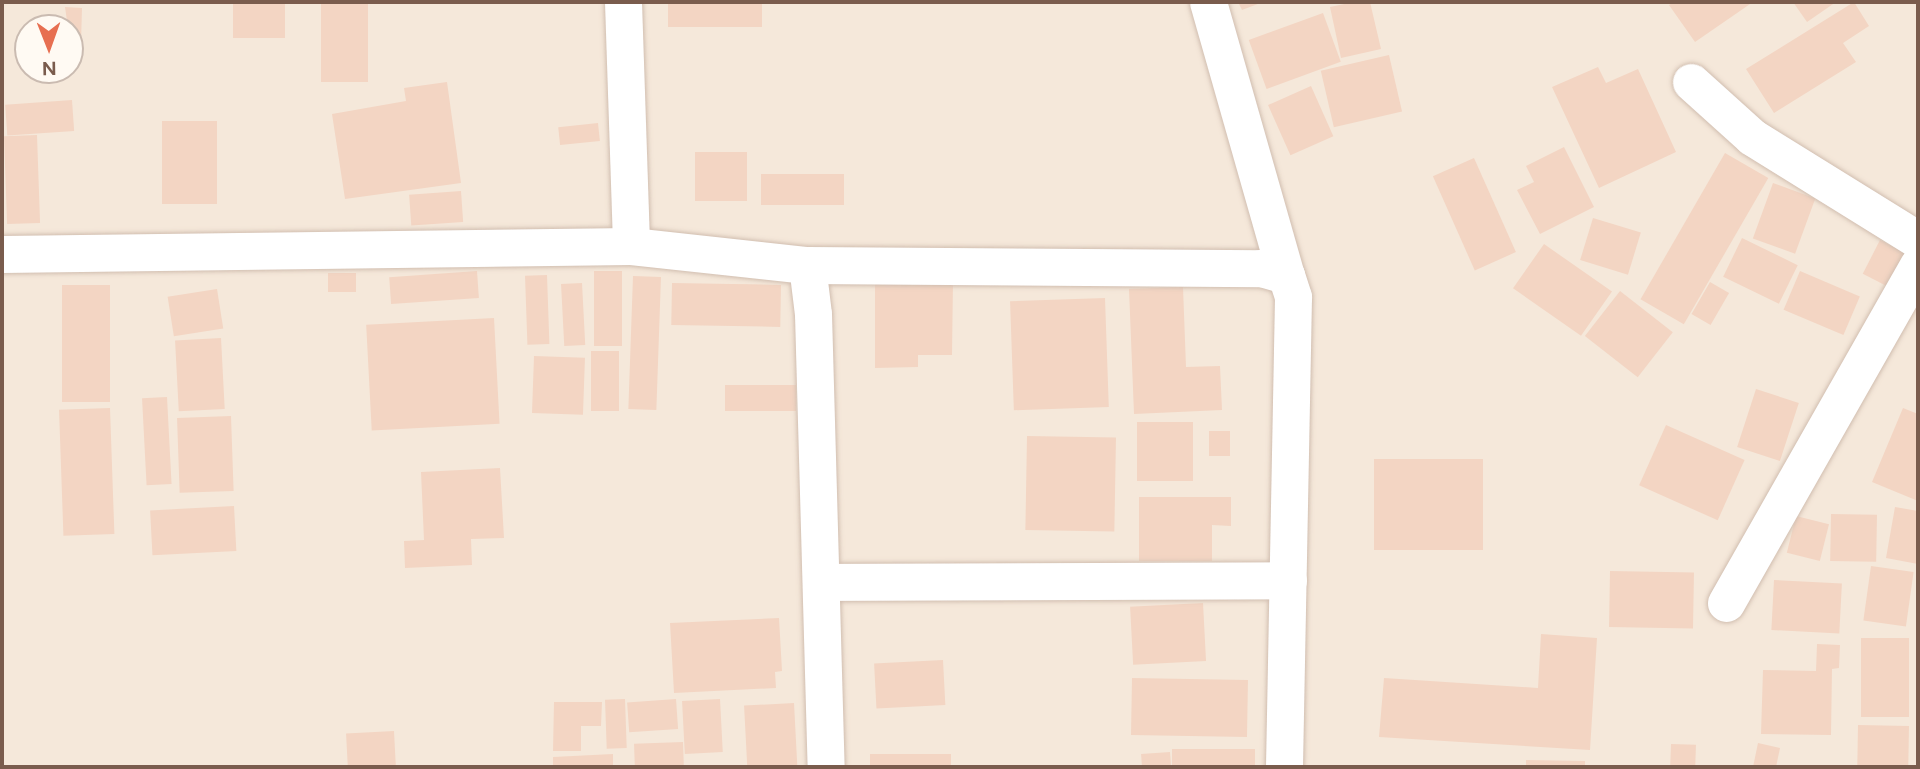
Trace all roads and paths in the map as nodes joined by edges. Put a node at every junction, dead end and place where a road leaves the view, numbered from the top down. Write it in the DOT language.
graph roads {
  1 [pos="623,2"];
  2 [pos="1208,2"];
  3 [pos="1690,82"];
  4 [pos="1918,240"];
  5 [pos="631,246"];
  6 [pos="2,254"];
  7 [pos="807,265"];
  8 [pos="1918,265"];
  9 [pos="1286,275"];
  10 [pos="1288,580"];
  11 [pos="822,582"];
  12 [pos="1726,603"];
  13 [pos="826,767"];
  14 [pos="1284,767"];
  1 -- 5 [label="street"];
  2 -- 9 [label="street"];
  3 -- 4 [label="street"];
  5 -- 6 [label="street"];
  5 -- 7 [label="street"];
  7 -- 9 [label="street"];
  7 -- 11 [label="street"];
  8 -- 12 [label="street"];
  9 -- 10 [label="street"];
  10 -- 11 [label="street"];
  10 -- 14 [label="street"];
  11 -- 13 [label="street"];
}
